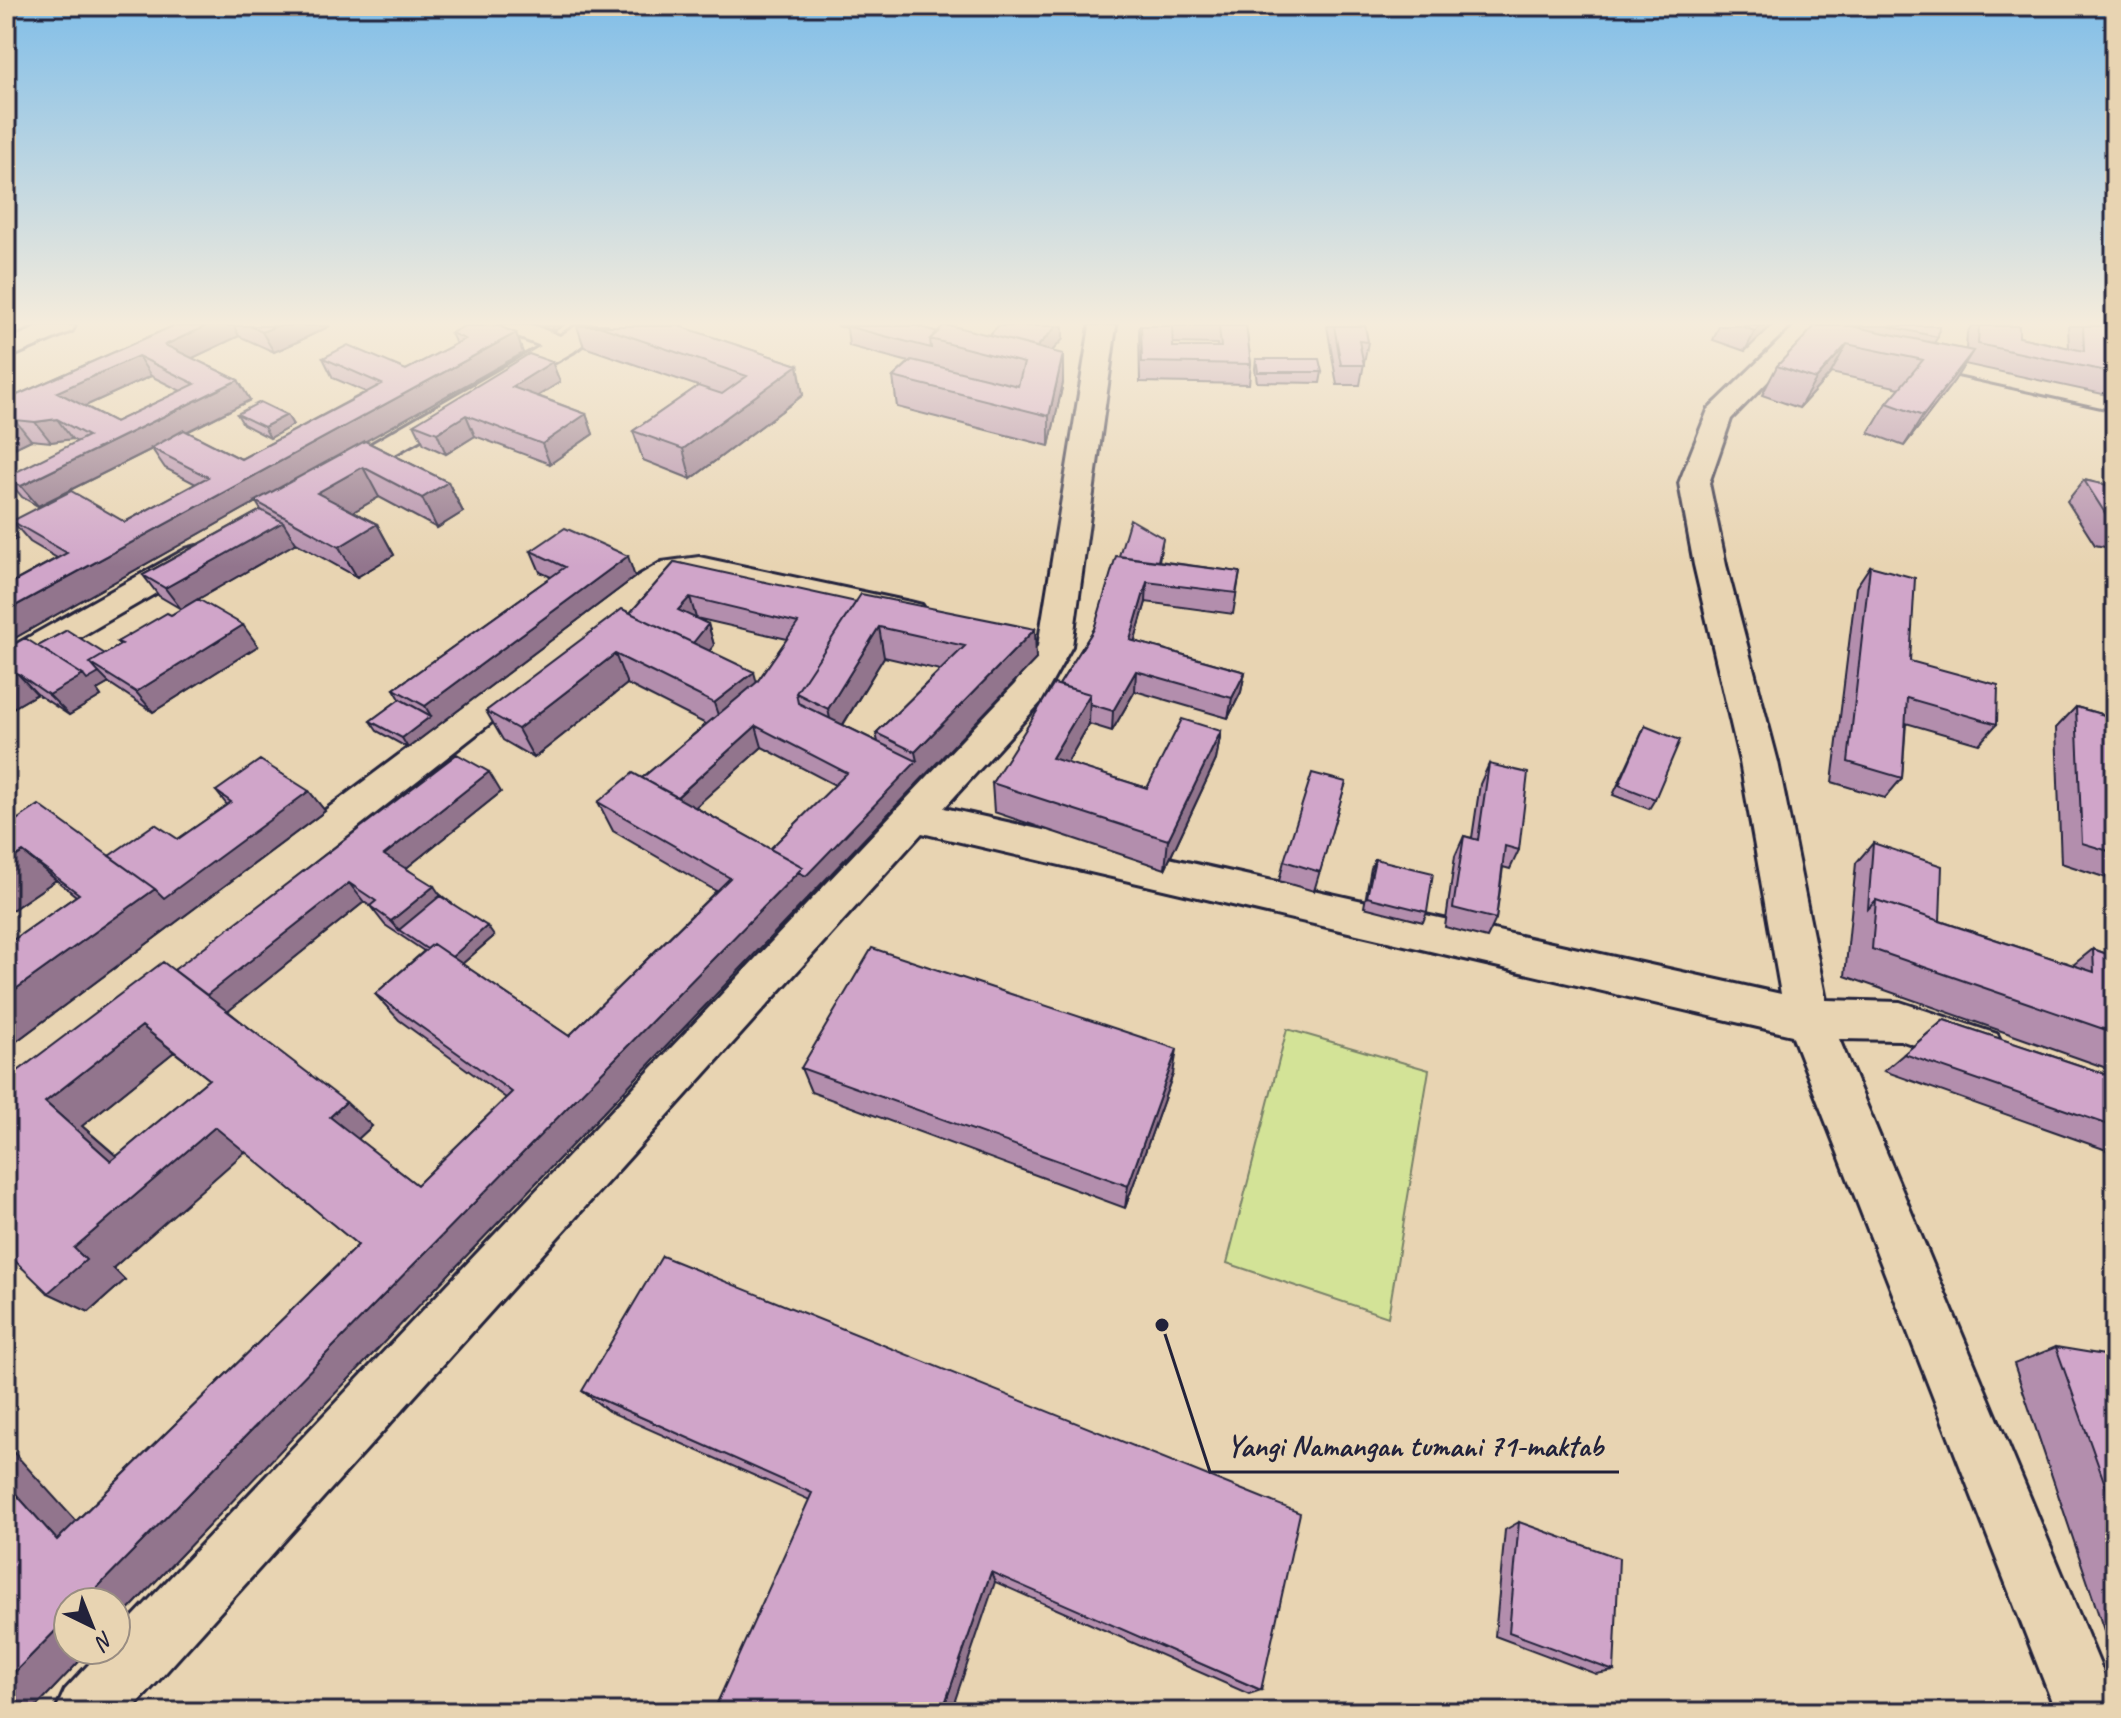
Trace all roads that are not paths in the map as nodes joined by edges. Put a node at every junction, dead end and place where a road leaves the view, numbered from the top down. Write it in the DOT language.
graph roads {
  1 [pos="459,406"];
  2 [pos="1087,406"];
  3 [pos="1730,406"];
  4 [pos="305,494"];
  5 [pos="224,541"];
  6 [pos="947,622"];
  7 [pos="6,665"];
  8 [pos="916,817"];
  9 [pos="1808,1019"];
  10 [pos="2015,1059"];
  11 [pos="6,1076"];
  12 [pos="87,1712"];
  13 [pos="2088,1712"];
  1 -- 4 [label="street"];
  2 -- 8 [label="street"];
  3 -- 9 [label="street"];
  5 -- 7 [label="street"];
  6 -- 11 [label="street"];
  8 -- 9 [label="street"];
  8 -- 12 [label="street"];
  9 -- 10 [label="street"];
  9 -- 13 [label="street"];
}
